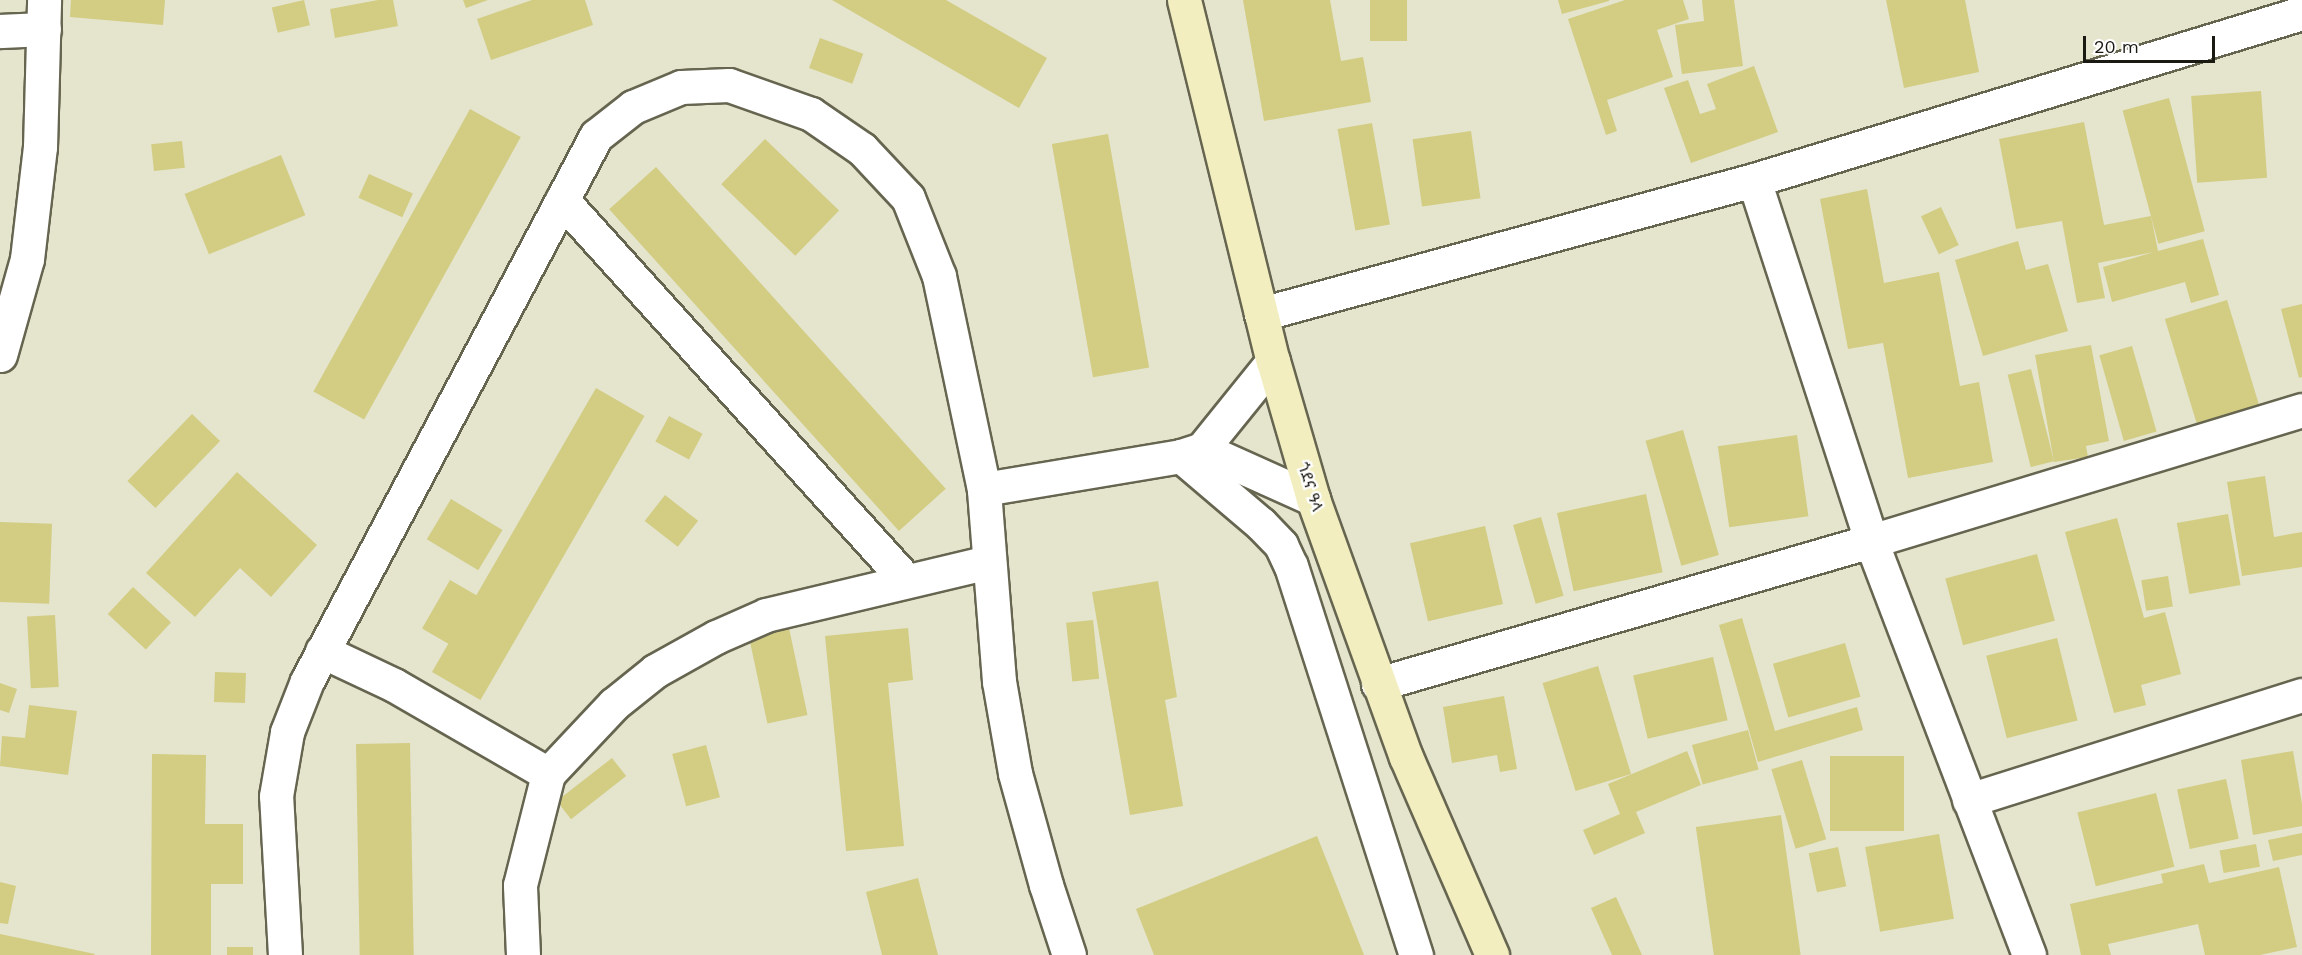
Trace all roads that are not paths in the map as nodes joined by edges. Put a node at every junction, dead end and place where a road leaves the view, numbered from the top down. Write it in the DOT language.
graph roads {
  1 [pos="1184,0"];
  2 [pos="2302,13"];
  3 [pos="44,15"];
  4 [pos="0,31"];
  5 [pos="1754,180"];
  6 [pos="562,200"];
  7 [pos="1261,314"];
  8 [pos="0,355"];
  9 [pos="1273,361"];
  10 [pos="2302,410"];
  11 [pos="1192,453"];
  12 [pos="984,489"];
  13 [pos="1313,499"];
  14 [pos="1871,541"];
  15 [pos="989,562"];
  16 [pos="906,580"];
  17 [pos="322,651"];
  18 [pos="1378,684"];
  19 [pos="2302,695"];
  20 [pos="548,774"];
  21 [pos="1969,800"];
  22 [pos="285,955"];
  23 [pos="524,955"];
  24 [pos="1069,955"];
  25 [pos="1416,955"];
  26 [pos="1492,955"];
  27 [pos="2028,955"];
  1 -- 7 [label="street, ጎደና ዓላ"];
  2 -- 5 [label="street"];
  3 -- 4 [label="street"];
  3 -- 8 [label="street"];
  5 -- 7 [label="street"];
  5 -- 14 [label="street"];
  6 -- 12 [label="street"];
  6 -- 16 [label="street"];
  6 -- 17 [label="street"];
  7 -- 9 [label="street, ጎደና ዓላ"];
  9 -- 11 [label="street"];
  9 -- 13 [label="street, ጎደና ዓላ"];
  10 -- 14 [label="street"];
  11 -- 12 [label="street"];
  11 -- 13 [label="street"];
  11 -- 25 [label="street"];
  12 -- 15 [label="street"];
  13 -- 18 [label="street, ጎደና ዓላ"];
  14 -- 18 [label="street"];
  14 -- 21 [label="street"];
  15 -- 16 [label="street"];
  15 -- 24 [label="street"];
  16 -- 20 [label="street"];
  17 -- 20 [label="street"];
  17 -- 22 [label="street"];
  18 -- 26 [label="street, ጎደና ዓላ"];
  19 -- 21 [label="street"];
  20 -- 23 [label="street"];
  21 -- 27 [label="street"];
}
